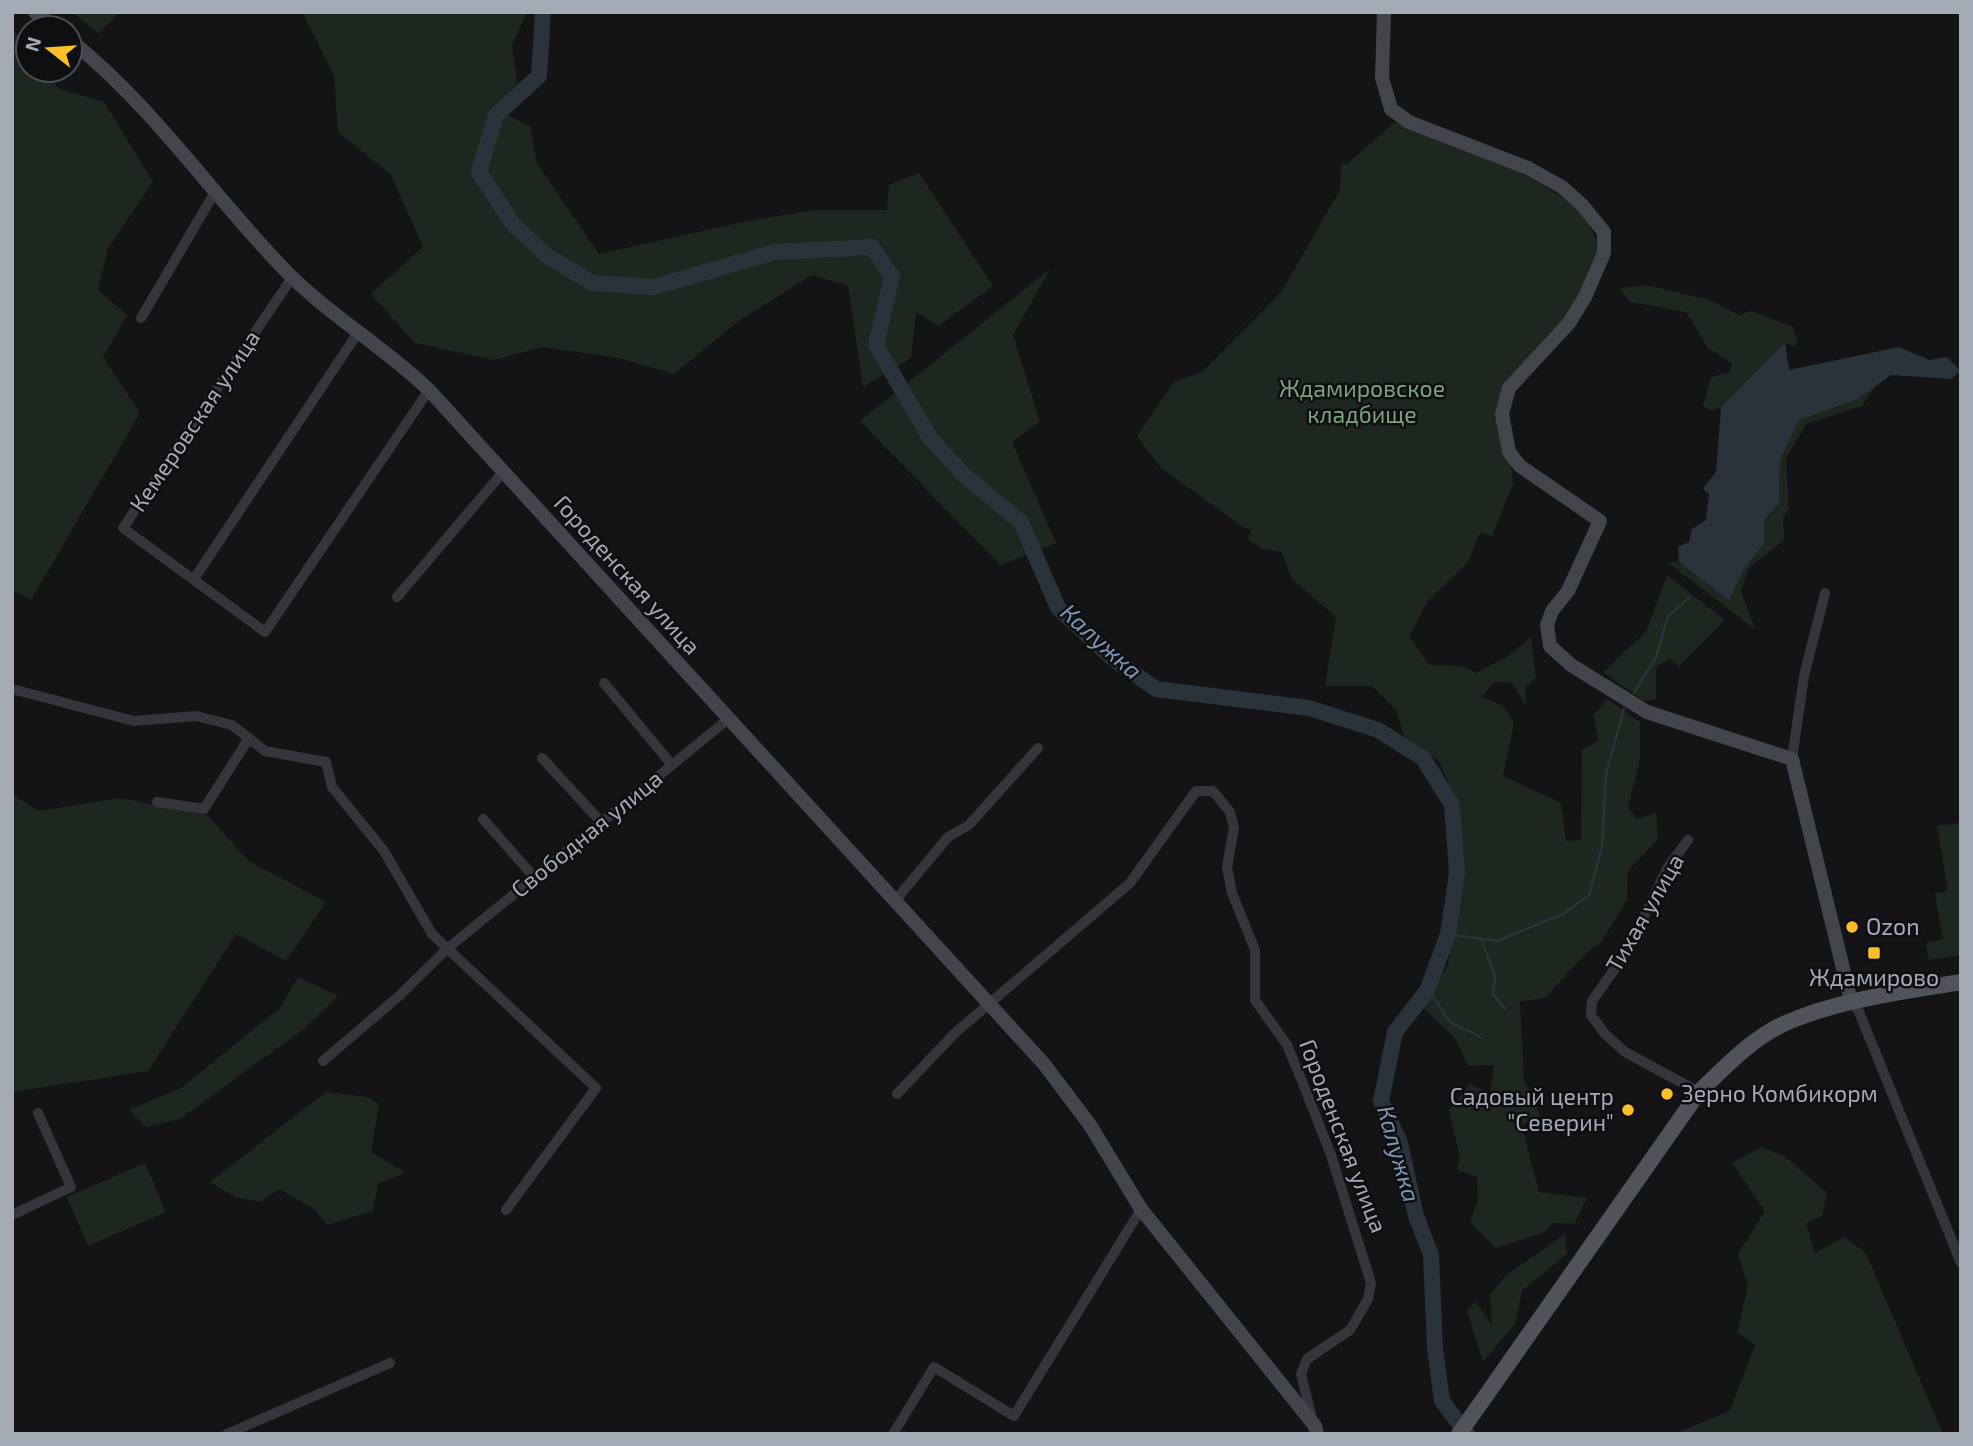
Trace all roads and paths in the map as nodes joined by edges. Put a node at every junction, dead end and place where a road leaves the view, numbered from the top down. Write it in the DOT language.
graph roads {
  1 [pos="1384,12"];
  2 [pos="84,51"];
  3 [pos="215,192"];
  4 [pos="293,276"];
  5 [pos="141,318"];
  6 [pos="359,331"];
  7 [pos="429,390"];
  8 [pos="503,472"];
  9 [pos="194,579"];
  10 [pos="1825,593"];
  11 [pos="397,597"];
  12 [pos="604,683"];
  13 [pos="12,689"];
  14 [pos="727,720"];
  15 [pos="249,738"];
  16 [pos="1038,748"];
  17 [pos="542,758"];
  18 [pos="1792,759"];
  19 [pos="672,765"];
  20 [pos="157,802"];
  21 [pos="483,819"];
  22 [pos="601,822"];
  23 [pos="1688,840"];
  24 [pos="534,877"];
  25 [pos="894,902"];
  26 [pos="448,948"];
  27 [pos="1961,982"];
  28 [pos="1851,1002"];
  29 [pos="989,1006"];
  30 [pos="323,1060"];
  31 [pos="1699,1092"];
  32 [pos="897,1094"];
  33 [pos="38,1113"];
  34 [pos="1141,1209"];
  35 [pos="506,1210"];
  36 [pos="12,1215"];
  37 [pos="1961,1263"];
  38 [pos="390,1363"];
  39 [pos="1316,1430"];
  40 [pos="227,1434"];
  41 [pos="892,1434"];
  42 [pos="1459,1434"];
  1 -- 18 [label="street"];
  2 -- 3 [label="street, Городенская улица"];
  3 -- 4 [label="street, Городенская улица"];
  3 -- 5 [label="street"];
  4 -- 6 [label="street, Городенская улица"];
  4 -- 9 [label="street, Кемеровская улица"];
  6 -- 7 [label="street, Городенская улица"];
  6 -- 9 [label="street"];
  7 -- 8 [label="street, Городенская улица"];
  7 -- 9 [label="street, Кемеровская улица"];
  8 -- 11 [label="street"];
  8 -- 14 [label="street, Городенская улица"];
  10 -- 18 [label="street"];
  12 -- 19 [label="street"];
  13 -- 15 [label="street"];
  14 -- 19 [label="street, Свободная улица"];
  14 -- 25 [label="street, Городенская улица"];
  15 -- 20 [label="street"];
  15 -- 26 [label="street"];
  16 -- 25 [label="street"];
  17 -- 22 [label="street"];
  18 -- 28 [label="street"];
  19 -- 22 [label="street, Свободная улица"];
  21 -- 24 [label="street"];
  22 -- 24 [label="street, Свободная улица"];
  23 -- 31 [label="street, Тихая улица"];
  24 -- 26 [label="street, Свободная улица"];
  25 -- 29 [label="street, Городенская улица"];
  26 -- 30 [label="street, Свободная улица"];
  26 -- 35 [label="street"];
  27 -- 28 [label="main road"];
  28 -- 31 [label="main road"];
  28 -- 37 [label="street"];
  29 -- 32 [label="street, Городенская улица"];
  29 -- 34 [label="street, Городенская улица"];
  29 -- 39 [label="street, Городенская улица"];
  31 -- 42 [label="main road"];
  33 -- 36 [label="street"];
  34 -- 39 [label="street, Городенская улица"];
  34 -- 41 [label="street"];
  38 -- 40 [label="street"];
}
